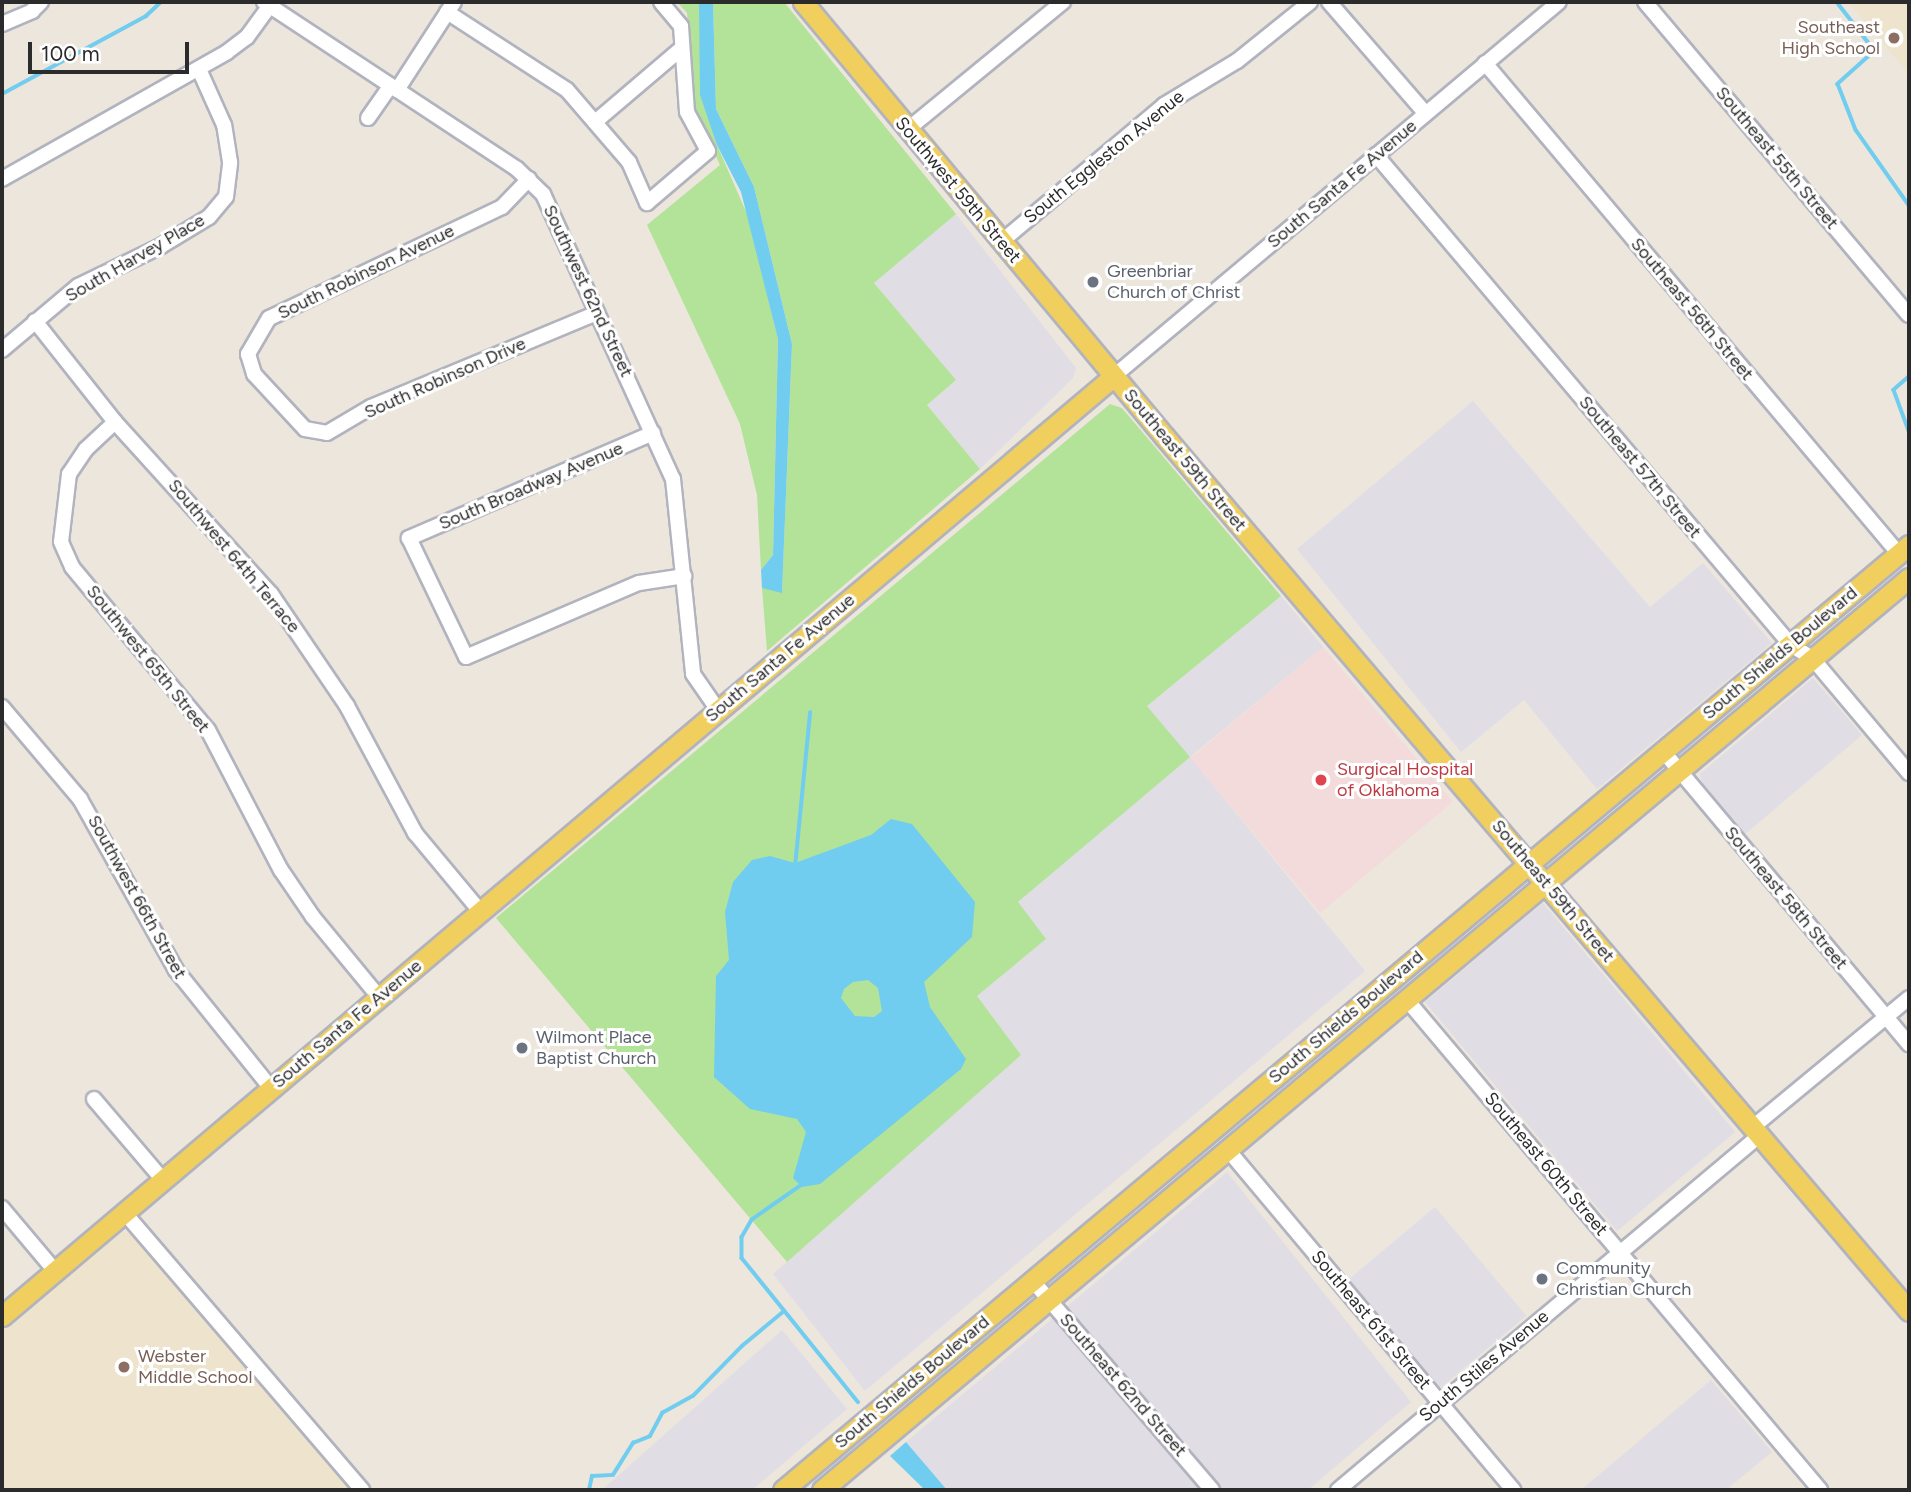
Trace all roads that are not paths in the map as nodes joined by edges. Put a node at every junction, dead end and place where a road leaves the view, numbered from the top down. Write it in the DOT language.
graph roads {
  1 [pos="41,2"];
  2 [pos="661,2"];
  3 [pos="1063,2"];
  4 [pos="1310,2"];
  5 [pos="1329,2"];
  6 [pos="1645,2"];
  7 [pos="806,3"];
  8 [pos="267,4"];
  9 [pos="1551,4"];
  10 [pos="451,7"];
  11 [pos="2,24"];
  12 [pos="682,48"];
  13 [pos="1485,63"];
  14 [pos="199,69"];
  15 [pos="393,88"];
  16 [pos="1425,113"];
  17 [pos="368,118"];
  18 [pos="595,122"];
  19 [pos="907,130"];
  20 [pos="1376,155"];
  21 [pos="2,179"];
  22 [pos="529,179"];
  23 [pos="1001,242"];
  24 [pos="597,313"];
  25 [pos="1909,315"];
  26 [pos="35,320"];
  27 [pos="2,349"];
  28 [pos="1114,376"];
  29 [pos="267,390"];
  30 [pos="116,422"];
  31 [pos="653,433"];
  32 [pos="1904,550"];
  33 [pos="684,576"];
  34 [pos="1909,578"];
  35 [pos="1791,645"];
  36 [pos="1813,659"];
  37 [pos="2,707"];
  38 [pos="718,710"];
  39 [pos="1663,751"];
  40 [pos="1680,770"];
  41 [pos="1909,773"];
  42 [pos="1529,863"];
  43 [pos="1547,882"];
  44 [pos="480,911"];
  45 [pos="379,996"];
  46 [pos="1909,998"];
  47 [pos="1407,1000"];
  48 [pos="1887,1018"];
  49 [pos="1909,1044"];
  50 [pos="1279,1073"];
  51 [pos="271,1088"];
  52 [pos="1296,1093"];
  53 [pos="94,1098"];
  54 [pos="1756,1131"];
  55 [pos="1228,1150"];
  56 [pos="163,1180"];
  57 [pos="2,1208"];
  58 [pos="124,1212"];
  59 [pos="1619,1251"];
  60 [pos="55,1271"];
  61 [pos="1033,1280"];
  62 [pos="1049,1299"];
  63 [pos="1909,1311"];
  64 [pos="2,1315"];
  65 [pos="1441,1403"];
  66 [pos="362,1490"];
  67 [pos="785,1490"];
  68 [pos="822,1490"];
  69 [pos="1212,1490"];
  70 [pos="1338,1490"];
  71 [pos="1513,1490"];
  72 [pos="1820,1490"];
  1 -- 11 [label="street"];
  2 -- 12 [label="street"];
  3 -- 19 [label="street"];
  4 -- 23 [label="street, South Eggleston Avenue"];
  5 -- 16 [label="street"];
  6 -- 25 [label="street, Southeast 55th Street"];
  7 -- 19 [label="main road, Southwest 59th Street"];
  8 -- 14 [label="street"];
  8 -- 15 [label="street, Southwest 62nd Street"];
  9 -- 13 [label="street, South Santa Fe Avenue"];
  10 -- 15 [label="street"];
  10 -- 18 [label="street"];
  12 -- 18 [label="street"];
  12 -- 18 [label="street"];
  13 -- 16 [label="street, South Santa Fe Avenue"];
  13 -- 32 [label="street, Southeast 56th Street"];
  14 -- 21 [label="street"];
  14 -- 26 [label="street, South Harvey Place"];
  15 -- 17 [label="street"];
  15 -- 22 [label="street, Southwest 62nd Street"];
  16 -- 20 [label="street, South Santa Fe Avenue"];
  19 -- 23 [label="main road, Southwest 59th Street"];
  20 -- 28 [label="street, South Santa Fe Avenue"];
  20 -- 35 [label="street, Southeast 57th Street"];
  22 -- 24 [label="street, Southwest 62nd Street"];
  22 -- 29 [label="street, South Robinson Avenue"];
  23 -- 28 [label="main road, Southwest 59th Street"];
  24 -- 29 [label="street, South Robinson Drive"];
  24 -- 31 [label="street, Southwest 62nd Street"];
  26 -- 27 [label="street, South Harvey Place"];
  26 -- 30 [label="street, Southwest 64th Terrace"];
  28 -- 38 [label="main road, South Santa Fe Avenue"];
  28 -- 42 [label="main road, Southeast 59th Street"];
  30 -- 44 [label="street, Southwest 64th Terrace"];
  30 -- 45 [label="street, Southwest 65th Street"];
  31 -- 33 [label="street, Southwest 62nd Street"];
  31 -- 33 [label="street, South Broadway Avenue"];
  32 -- 35 [label="main road, South Shields Boulevard"];
  33 -- 38 [label="street, Southwest 62nd Street"];
  34 -- 36 [label="main road, South Shields Boulevard"];
  35 -- 36 [label="street, Southeast 57th Street"];
  35 -- 39 [label="main road, South Shields Boulevard"];
  36 -- 40 [label="main road, South Shields Boulevard"];
  36 -- 41 [label="street, Southeast 57th Street"];
  37 -- 51 [label="street, Southwest 66th Street"];
  38 -- 44 [label="main road, South Santa Fe Avenue"];
  39 -- 40 [label="street, Southeast 58th Street"];
  39 -- 42 [label="main road, South Shields Boulevard"];
  40 -- 43 [label="main road, South Shields Boulevard"];
  40 -- 48 [label="street, Southeast 58th Street"];
  42 -- 43 [label="main road, Southeast 59th Street"];
  42 -- 50 [label="main road, South Shields Boulevard"];
  43 -- 47 [label="main road, South Shields Boulevard"];
  43 -- 54 [label="main road, Southeast 59th Street"];
  44 -- 45 [label="main road, South Santa Fe Avenue"];
  45 -- 51 [label="main road, South Santa Fe Avenue"];
  46 -- 48 [label="street, South Stiles Avenue"];
  47 -- 52 [label="main road, South Shields Boulevard"];
  47 -- 59 [label="street, Southeast 60th Street"];
  48 -- 49 [label="street, Southeast 58th Street"];
  48 -- 54 [label="street, South Stiles Avenue"];
  50 -- 52 [label="main road"];
  50 -- 61 [label="main road, South Shields Boulevard"];
  51 -- 56 [label="main road, South Santa Fe Avenue"];
  52 -- 55 [label="main road, South Shields Boulevard"];
  53 -- 56 [label="street"];
  54 -- 59 [label="street, South Stiles Avenue"];
  54 -- 63 [label="main road, Southeast 59th Street"];
  55 -- 62 [label="main road, South Shields Boulevard"];
  55 -- 65 [label="street, Southeast 61st Street"];
  56 -- 58 [label="main road, South Santa Fe Avenue"];
  57 -- 60 [label="street"];
  58 -- 60 [label="main road, South Santa Fe Avenue"];
  58 -- 66 [label="street"];
  59 -- 65 [label="street, South Stiles Avenue"];
  59 -- 72 [label="street, Southeast 60th Street"];
  60 -- 64 [label="main road, South Santa Fe Avenue"];
  61 -- 62 [label="street, Southeast 62nd Street"];
  61 -- 67 [label="main road, South Shields Boulevard"];
  62 -- 68 [label="main road, South Shields Boulevard"];
  62 -- 69 [label="street, Southeast 62nd Street"];
  65 -- 70 [label="street, South Stiles Avenue"];
  65 -- 71 [label="street, Southeast 61st Street"];
}
